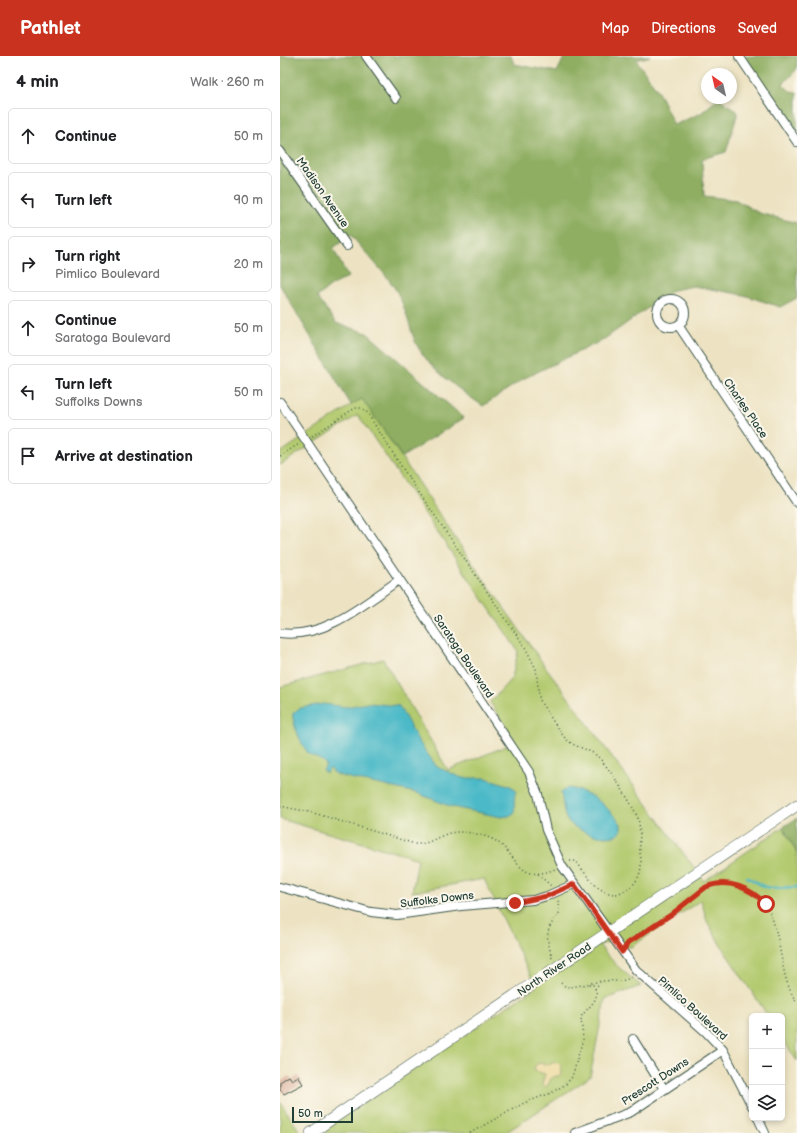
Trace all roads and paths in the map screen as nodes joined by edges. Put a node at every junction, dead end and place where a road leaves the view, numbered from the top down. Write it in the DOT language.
graph roads {
  1 [pos="366,56"];
  2 [pos="739,56"];
  3 [pos="396,98"];
  4 [pos="797,142"];
  5 [pos="280,151"];
  6 [pos="347,246"];
  7 [pos="678,325"];
  8 [pos="280,402"];
  9 [pos="305,440"];
  10 [pos="280,456"];
  11 [pos="797,503"];
  12 [pos="399,580"];
  13 [pos="280,632"];
  14 [pos="797,805"];
  15 [pos="280,806"];
  16 [pos="562,866"];
  17 [pos="538,874"];
  18 [pos="574,884"];
  19 [pos="280,888"];
  20 [pos="557,892"];
  21 [pos="608,933"];
  22 [pos="622,952"];
  23 [pos="552,958"];
  24 [pos="638,973"];
  25 [pos="602,981"];
  26 [pos="561,983"];
  27 [pos="589,984"];
  28 [pos="596,988"];
  29 [pos="797,1003"];
  30 [pos="633,1039"];
  31 [pos="723,1050"];
  32 [pos="664,1089"];
  33 [pos="749,1100"];
  34 [pos="759,1121"];
  35 [pos="311,1133"];
  36 [pos="470,1133"];
  37 [pos="575,1133"];
  38 [pos="765,1133"];
  1 -- 3 [label="street"];
  2 -- 4 [label="street"];
  5 -- 6 [label="street, Madison Avenue"];
  7 -- 11 [label="street, Charles Place"];
  8 -- 9 [label="street, Saratoga Boulevard"];
  9 -- 10 [label="path"];
  9 -- 12 [label="street, Saratoga Boulevard"];
  9 -- 16 [label="path"];
  12 -- 13 [label="street"];
  12 -- 16 [label="street, Saratoga Boulevard"];
  14 -- 21 [label="street, North River Road"];
  15 -- 17 [label="path"];
  16 -- 17 [label="path"];
  16 -- 18 [label="street, Saratoga Boulevard"];
  17 -- 20 [label="path"];
  18 -- 20 [label="street, Suffolks Downs"];
  18 -- 21 [label="street, Saratoga Boulevard"];
  19 -- 20 [label="street, Suffolks Downs"];
  20 -- 23 [label="path"];
  21 -- 22 [label="street, Pimlico Boulevard"];
  21 -- 35 [label="street, North River Road"];
  22 -- 24 [label="street, Pimlico Boulevard"];
  22 -- 29 [label="path"];
  24 -- 25 [label="path"];
  24 -- 31 [label="street, Pimlico Boulevard"];
  25 -- 27 [label="path"];
  25 -- 28 [label="path"];
  26 -- 27 [label="path"];
  27 -- 28 [label="path"];
  28 -- 36 [label="path"];
  30 -- 32 [label="street"];
  31 -- 32 [label="street, Prescott Downs"];
  31 -- 33 [label="street, Pimlico Boulevard"];
  32 -- 37 [label="street, Prescott Downs"];
  34 -- 38 [label="street"];
}
